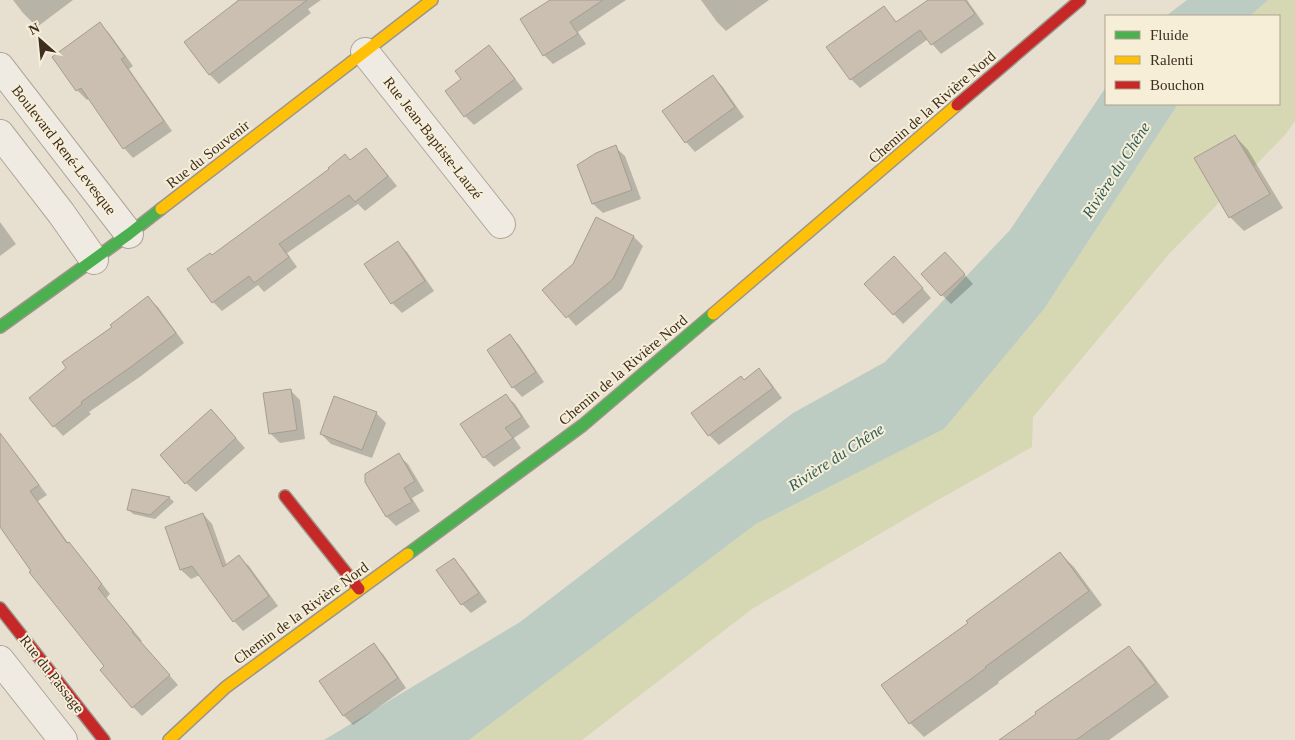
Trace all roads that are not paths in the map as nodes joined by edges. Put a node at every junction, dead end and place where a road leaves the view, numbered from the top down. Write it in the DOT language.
graph roads {
  1 [pos="432,0"];
  2 [pos="1080,0"];
  3 [pos="365,52"];
  4 [pos="0,67"];
  5 [pos="0,134"];
  6 [pos="501,224"];
  7 [pos="129,234"];
  8 [pos="94,260"];
  9 [pos="0,327"];
  10 [pos="285,496"];
  11 [pos="359,589"];
  12 [pos="0,608"];
  13 [pos="0,660"];
  14 [pos="63,740"];
  15 [pos="104,740"];
  16 [pos="169,740"];
  1 -- 3 [label="street, Rue du Souvenir"];
  2 -- 11 [label="street, Chemin de la Rivière Nord"];
  3 -- 6 [label="street, Rue Jean-Baptiste-Lauzé"];
  3 -- 7 [label="street, Rue du Souvenir"];
  4 -- 7 [label="street, Boulevard René-Levesque"];
  5 -- 8 [label="street"];
  7 -- 8 [label="street, Rue du Souvenir"];
  8 -- 9 [label="street, Rue du Souvenir"];
  10 -- 11 [label="street"];
  11 -- 16 [label="street, Chemin de la Rivière Nord"];
  12 -- 15 [label="street, Rue du Passage"];
  13 -- 14 [label="street"];
}
